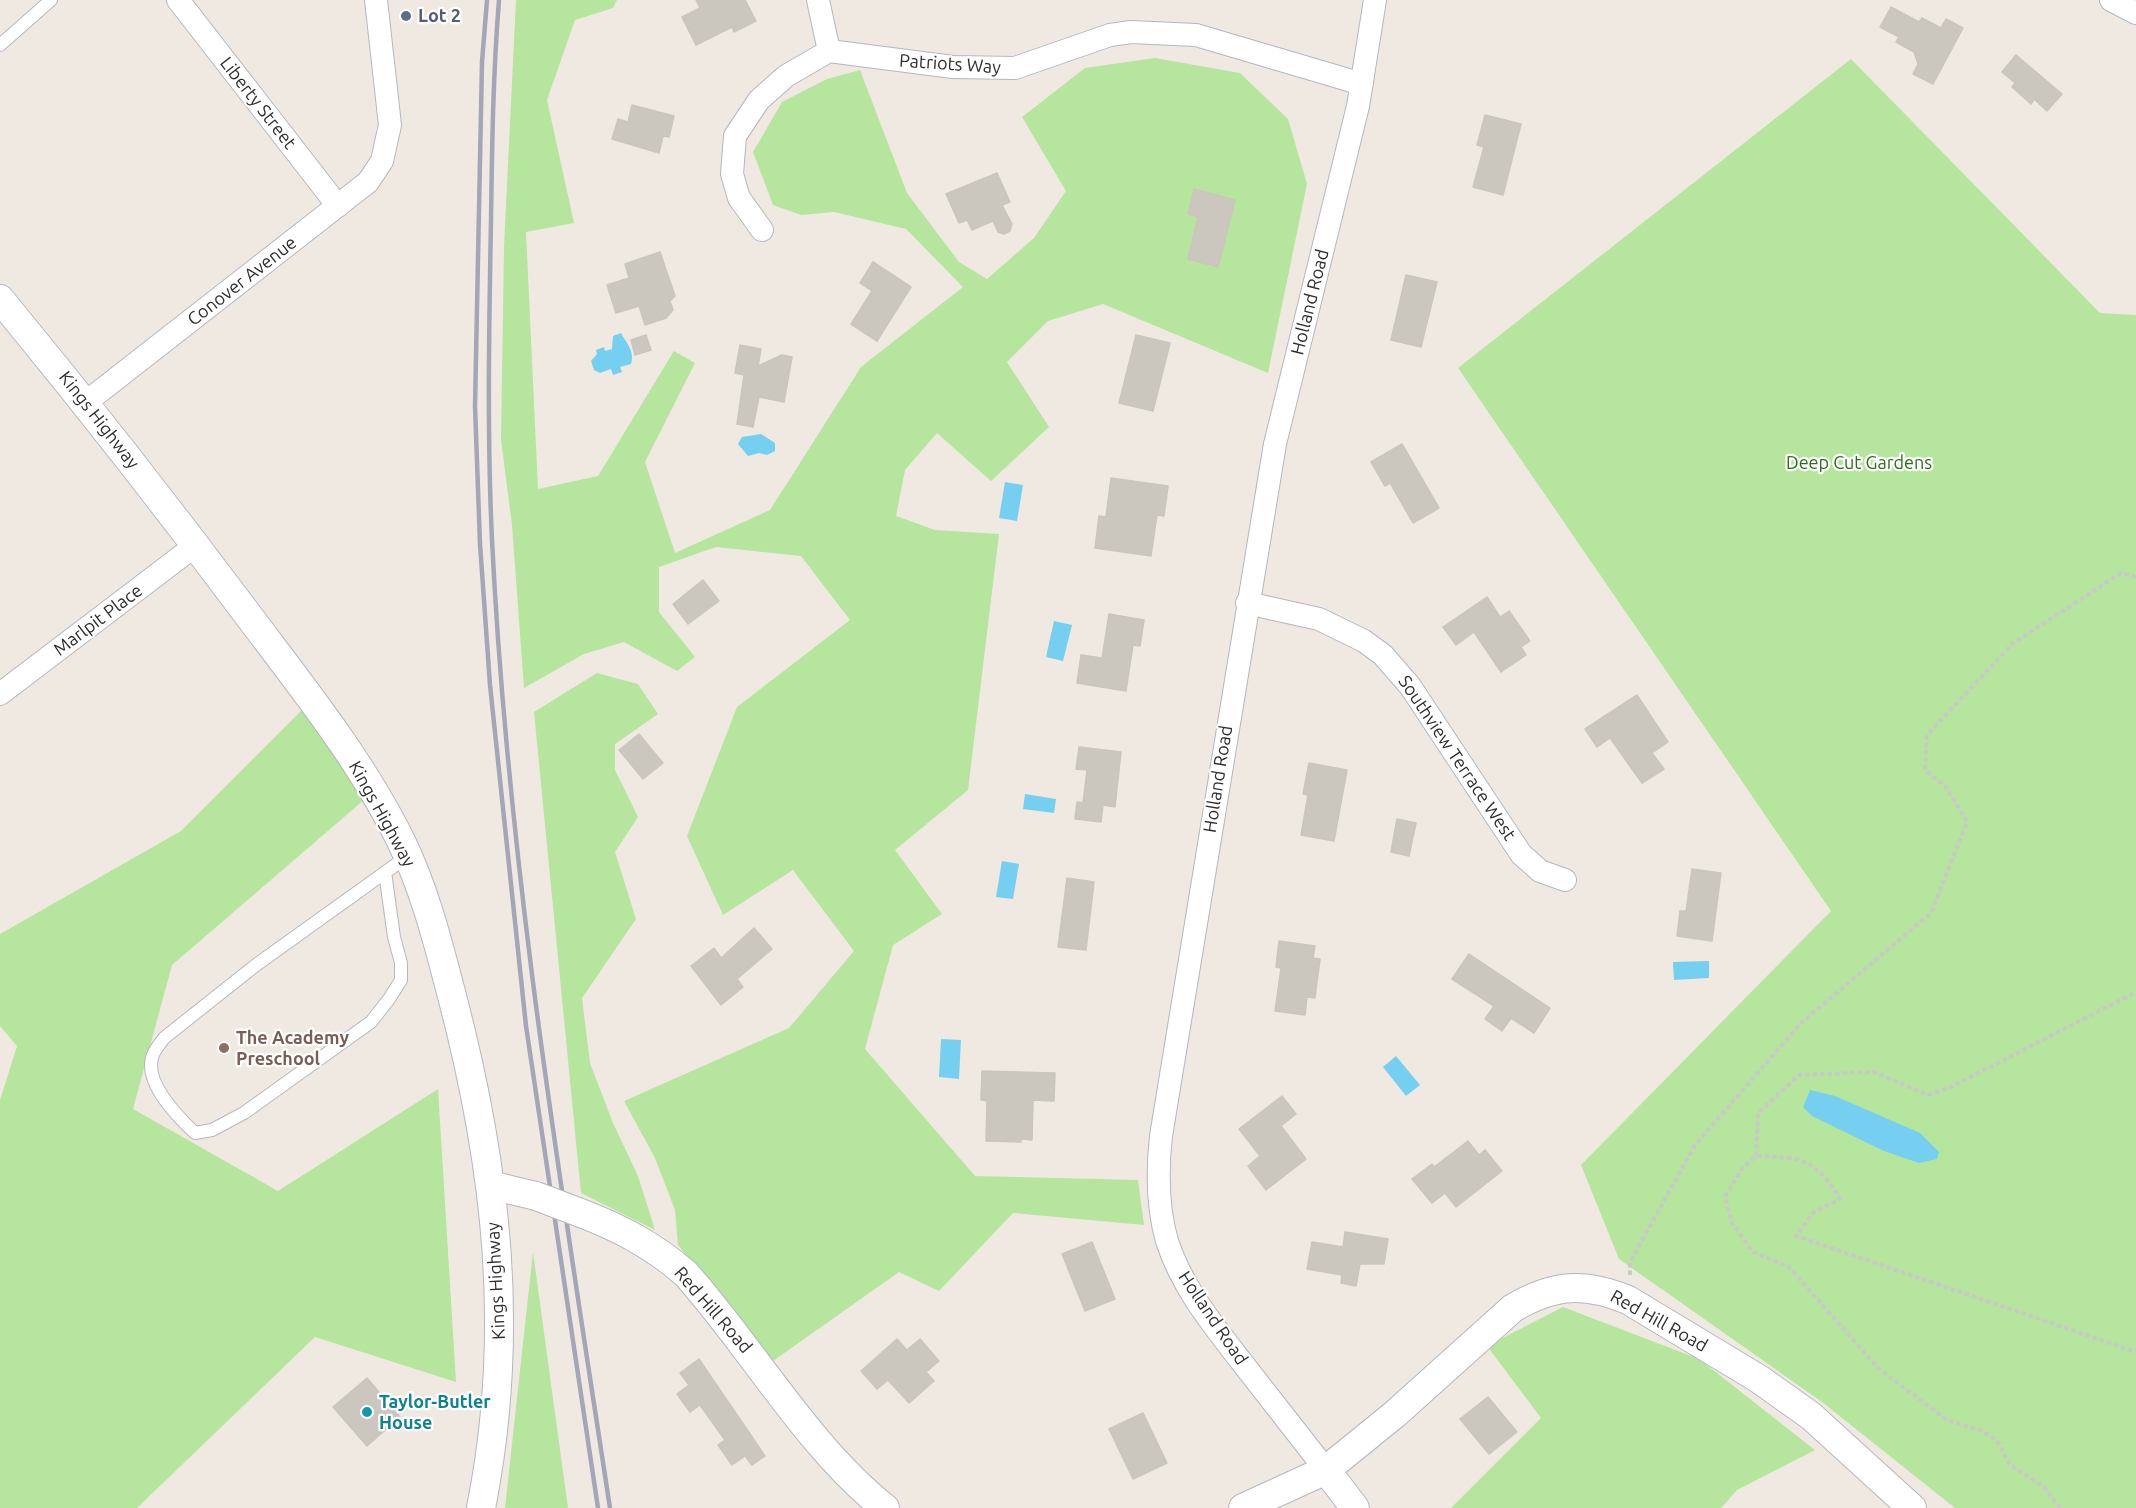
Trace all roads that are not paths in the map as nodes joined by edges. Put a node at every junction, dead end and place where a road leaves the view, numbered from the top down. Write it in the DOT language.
graph roads {
  1 [pos="51,0"];
  2 [pos="178,0"];
  3 [pos="376,0"];
  4 [pos="818,0"];
  5 [pos="1376,0"];
  6 [pos="2111,0"];
  7 [pos="2136,13"];
  8 [pos="0,45"];
  9 [pos="829,51"];
  10 [pos="1362,84"];
  11 [pos="338,206"];
  12 [pos="762,230"];
  13 [pos="0,298"];
  14 [pos="85,403"];
  15 [pos="196,545"];
  16 [pos="1247,603"];
  17 [pos="0,694"];
  18 [pos="408,856"];
  19 [pos="385,873"];
  20 [pos="1564,880"];
  21 [pos="490,1185"];
  22 [pos="1326,1470"];
  23 [pos="480,1508"];
  24 [pos="885,1508"];
  25 [pos="1243,1508"];
  26 [pos="1355,1508"];
  27 [pos="1912,1508"];
  1 -- 8 [label="lane"];
  2 -- 11 [label="street, Liberty Street"];
  3 -- 11 [label="street, Conover Avenue"];
  4 -- 9 [label="street"];
  5 -- 10 [label="street, Holland Road"];
  6 -- 7 [label="street"];
  9 -- 10 [label="street, Patriots Way"];
  9 -- 12 [label="street"];
  10 -- 16 [label="street, Holland Road"];
  11 -- 14 [label="street, Conover Avenue"];
  13 -- 14 [label="street, Kings Highway"];
  14 -- 15 [label="street, Kings Highway"];
  15 -- 17 [label="street, Marlpit Place"];
  15 -- 18 [label="street, Kings Highway"];
  16 -- 20 [label="street, Southview Terrace West"];
  16 -- 22 [label="street, Holland Road"];
  18 -- 19 [label="lane"];
  18 -- 21 [label="street, Kings Highway"];
  19 -- 19 [label="lane"];
  21 -- 23 [label="street, Kings Highway"];
  21 -- 24 [label="street, Red Hill Road, bridge"];
  22 -- 25 [label="street, Red Hill Road"];
  22 -- 26 [label="street, Holland Road"];
  22 -- 27 [label="street, Red Hill Road"];
}
